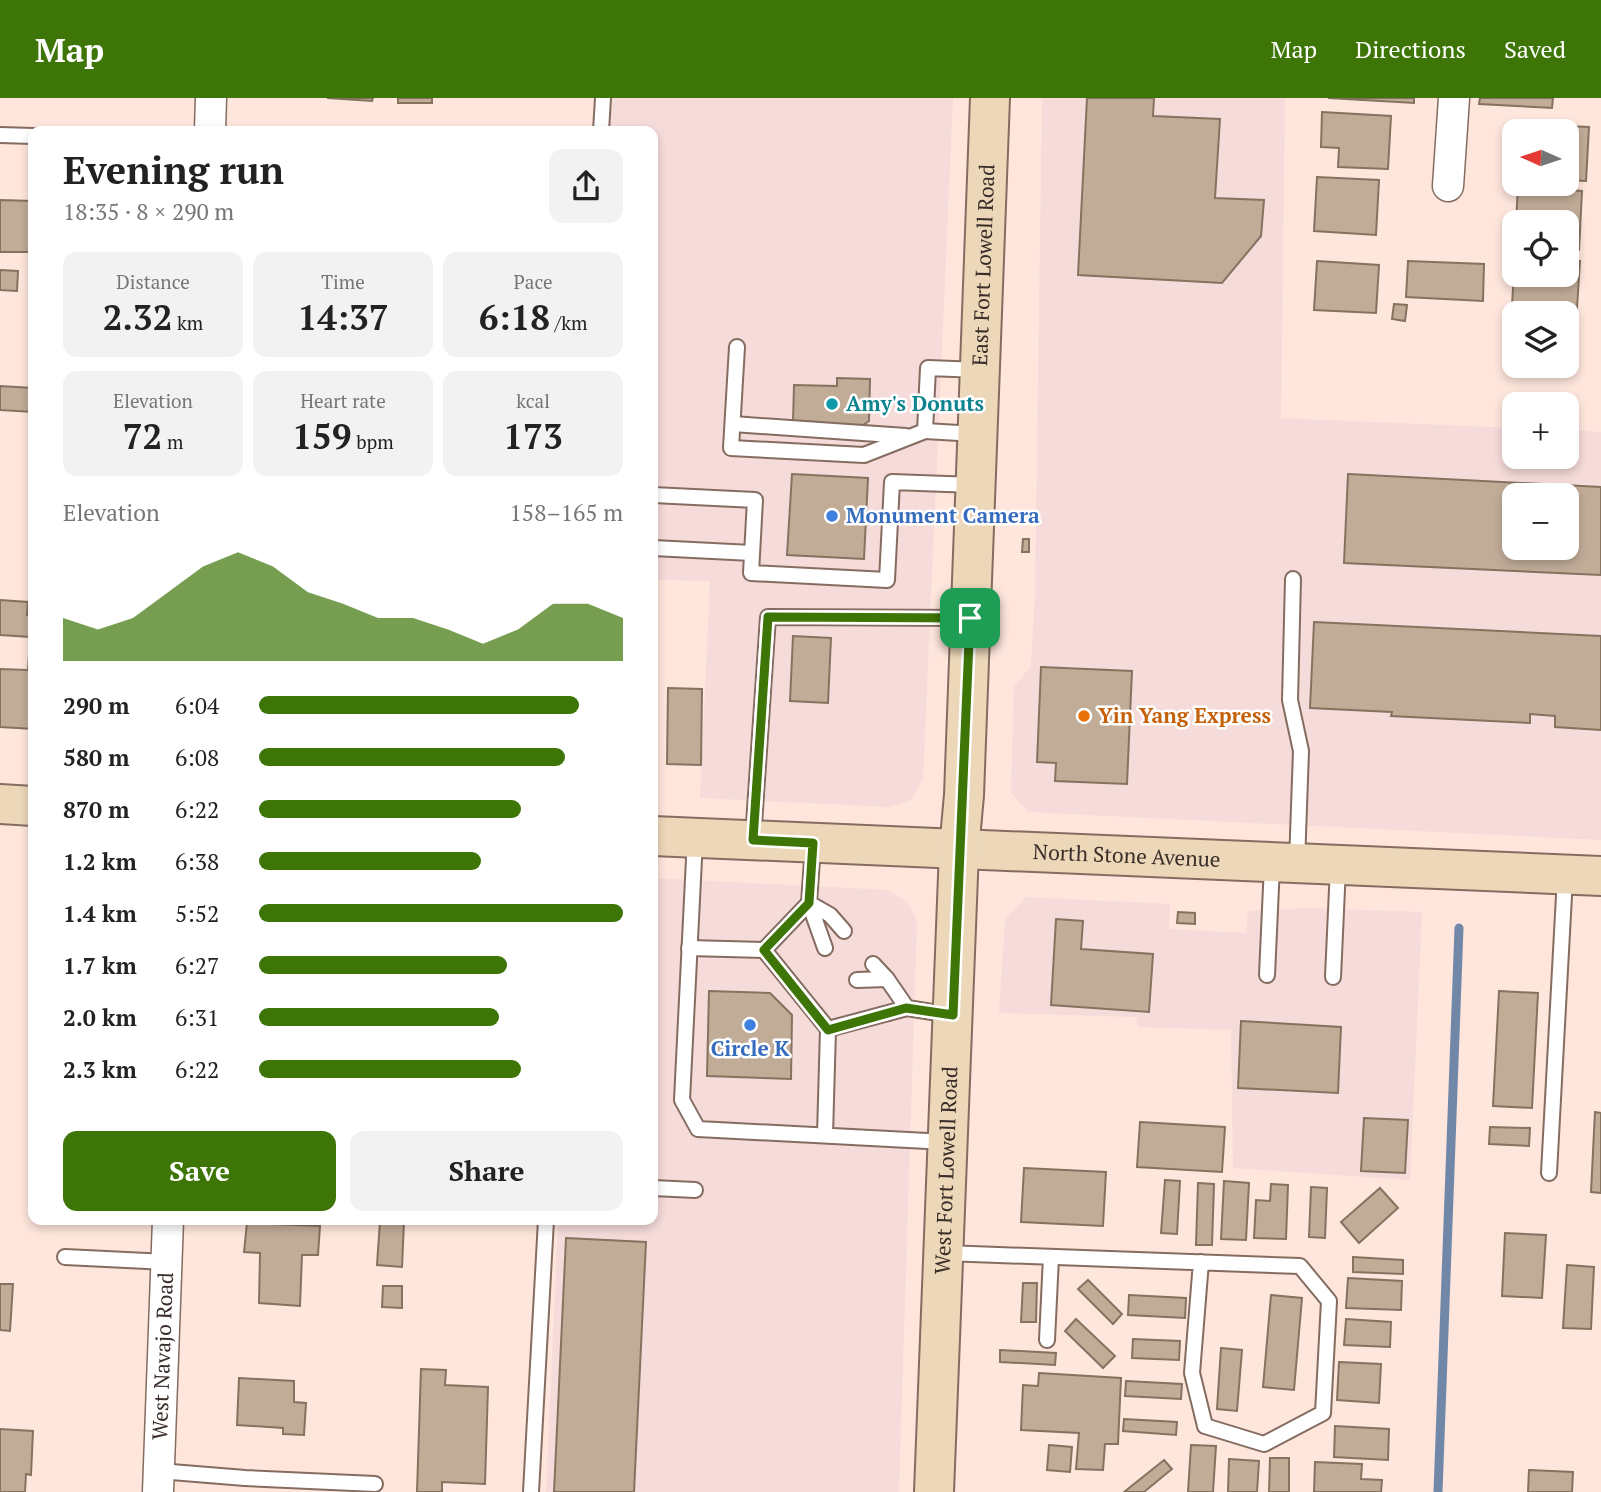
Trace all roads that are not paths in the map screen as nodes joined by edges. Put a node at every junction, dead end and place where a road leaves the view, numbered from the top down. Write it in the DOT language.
graph roads {
  1 [pos="211,98"];
  2 [pos="603,98"];
  3 [pos="990,98"];
  4 [pos="1454,98"];
  5 [pos="210,126"];
  6 [pos="601,126"];
  7 [pos="0,135"];
  8 [pos="28,136"];
  9 [pos="1448,187"];
  10 [pos="737,347"];
  11 [pos="980,370"];
  12 [pos="733,425"];
  13 [pos="918,434"];
  14 [pos="977,434"];
  15 [pos="975,485"];
  16 [pos="658,495"];
  17 [pos="658,548"];
  18 [pos="752,553"];
  19 [pos="1293,579"];
  20 [pos="970,618"];
  21 [pos="0,804"];
  22 [pos="28,806"];
  23 [pos="658,836"];
  24 [pos="695,838"];
  25 [pos="753,840"];
  26 [pos="813,843"];
  27 [pos="959,850"];
  28 [pos="1284,864"];
  29 [pos="1338,866"];
  30 [pos="1583,876"];
  31 [pos="809,903"];
  32 [pos="844,931"];
  33 [pos="689,948"];
  34 [pos="825,948"];
  35 [pos="764,950"];
  36 [pos="873,964"];
  37 [pos="1267,975"];
  38 [pos="1333,978"];
  39 [pos="887,979"];
  40 [pos="856,980"];
  41 [pos="906,1008"];
  42 [pos="953,1015"];
  43 [pos="828,1030"];
  44 [pos="825,1135"];
  45 [pos="948,1142"];
  46 [pos="1549,1173"];
  47 [pos="658,1188"];
  48 [pos="695,1190"];
  49 [pos="168,1225"];
  50 [pos="546,1225"];
  51 [pos="943,1253"];
  52 [pos="65,1257"];
  53 [pos="1051,1257"];
  54 [pos="167,1262"];
  55 [pos="1201,1262"];
  56 [pos="1047,1340"];
  57 [pos="158,1482"];
  58 [pos="374,1484"];
  59 [pos="531,1492"];
  60 [pos="934,1492"];
  1 -- 5 [label="street"];
  2 -- 6 [label="lane"];
  3 -- 11 [label="main road, East Fort Lowell Road"];
  4 -- 9 [label="street"];
  7 -- 8 [label="lane"];
  10 -- 12 [label="lane"];
  11 -- 13 [label="lane"];
  11 -- 14 [label="main road, East Fort Lowell Road"];
  12 -- 13 [label="lane"];
  12 -- 13 [label="lane"];
  13 -- 14 [label="lane"];
  14 -- 15 [label="main road, East Fort Lowell Road"];
  15 -- 18 [label="lane"];
  15 -- 20 [label="main road, East Fort Lowell Road"];
  16 -- 18 [label="lane"];
  17 -- 18 [label="lane"];
  19 -- 28 [label="lane"];
  20 -- 25 [label="lane"];
  20 -- 27 [label="main road, East Fort Lowell Road"];
  21 -- 22 [label="main road"];
  23 -- 24 [label="main road, North Stone Avenue"];
  24 -- 25 [label="main road, North Stone Avenue"];
  24 -- 33 [label="lane"];
  25 -- 26 [label="main road, North Stone Avenue"];
  26 -- 27 [label="main road, North Stone Avenue"];
  26 -- 31 [label="lane"];
  27 -- 28 [label="main road, North Stone Avenue"];
  27 -- 42 [label="main road, West Fort Lowell Road"];
  28 -- 29 [label="main road, North Stone Avenue"];
  28 -- 37 [label="lane"];
  29 -- 30 [label="main road, North Stone Avenue"];
  29 -- 38 [label="lane"];
  30 -- 46 [label="lane"];
  31 -- 32 [label="lane"];
  31 -- 34 [label="lane"];
  31 -- 35 [label="lane"];
  33 -- 35 [label="lane"];
  33 -- 44 [label="lane"];
  35 -- 43 [label="lane"];
  36 -- 39 [label="lane"];
  39 -- 40 [label="lane"];
  39 -- 41 [label="lane"];
  41 -- 42 [label="lane"];
  41 -- 43 [label="lane"];
  42 -- 45 [label="main road, West Fort Lowell Road"];
  43 -- 44 [label="lane"];
  44 -- 45 [label="lane"];
  45 -- 51 [label="main road, West Fort Lowell Road"];
  47 -- 48 [label="lane"];
  49 -- 54 [label="street, West Navajo Road"];
  50 -- 59 [label="lane"];
  51 -- 53 [label="lane"];
  51 -- 60 [label="main road, West Fort Lowell Road"];
  52 -- 54 [label="lane"];
  53 -- 55 [label="lane"];
  53 -- 56 [label="lane"];
  54 -- 57 [label="street, West Navajo Road"];
  55 -- 55 [label="lane"];
  57 -- 58 [label="lane"];
}
